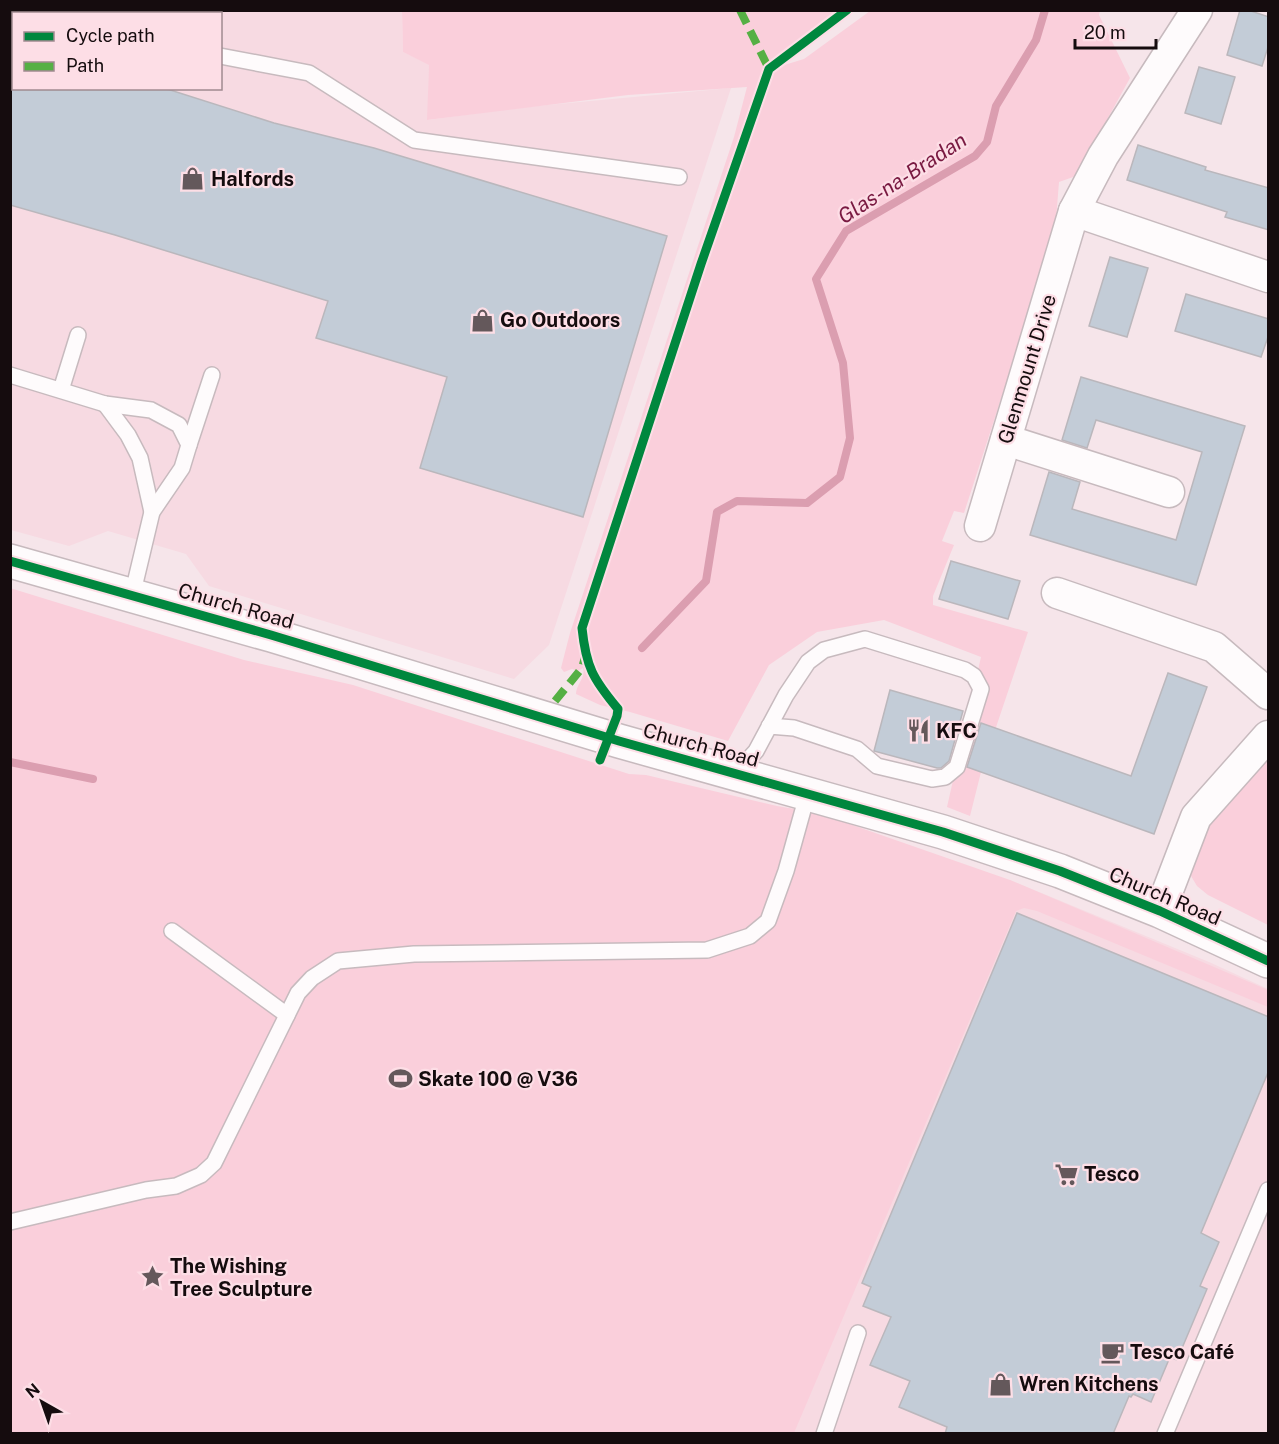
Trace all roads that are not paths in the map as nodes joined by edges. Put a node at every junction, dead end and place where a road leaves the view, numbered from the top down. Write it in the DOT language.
graph roads {
  1 [pos="1197,10"];
  2 [pos="222,56"];
  3 [pos="679,177"];
  4 [pos="1074,211"];
  5 [pos="1269,278"];
  6 [pos="78,335"];
  7 [pos="10,375"];
  8 [pos="212,375"];
  9 [pos="62,390"];
  10 [pos="105,404"];
  11 [pos="1006,440"];
  12 [pos="189,445"];
  13 [pos="1169,492"];
  14 [pos="152,512"];
  15 [pos="980,526"];
  16 [pos="10,561"];
  17 [pos="1057,593"];
  18 [pos="132,596"];
  19 [pos="1269,694"];
  20 [pos="769,726"];
  21 [pos="1269,736"];
  22 [pos="736,773"];
  23 [pos="808,792"];
  24 [pos="1160,911"];
  25 [pos="172,931"];
  26 [pos="1269,962"];
  27 [pos="287,1015"];
  28 [pos="1269,1190"];
  29 [pos="10,1222"];
  30 [pos="858,1333"];
  31 [pos="824,1434"];
  32 [pos="1165,1434"];
  1 -- 4 [label="street, Glenmount Drive"];
  2 -- 3 [label="lane"];
  4 -- 5 [label="street"];
  4 -- 11 [label="street, Glenmount Drive"];
  6 -- 9 [label="lane"];
  7 -- 9 [label="lane"];
  8 -- 12 [label="lane"];
  9 -- 10 [label="lane"];
  10 -- 12 [label="lane"];
  10 -- 14 [label="lane"];
  11 -- 13 [label="street"];
  11 -- 15 [label="street, Glenmount Drive"];
  12 -- 14 [label="lane"];
  14 -- 18 [label="lane"];
  16 -- 18 [label="street, Church Road"];
  17 -- 19 [label="street"];
  18 -- 22 [label="street, Church Road"];
  20 -- 20 [label="lane"];
  20 -- 22 [label="lane"];
  21 -- 24 [label="street"];
  22 -- 23 [label="street, Church Road"];
  23 -- 24 [label="street, Church Road"];
  23 -- 27 [label="lane"];
  24 -- 26 [label="street, Church Road"];
  25 -- 27 [label="lane"];
  27 -- 29 [label="lane"];
  28 -- 32 [label="lane"];
  30 -- 31 [label="lane"];
}
